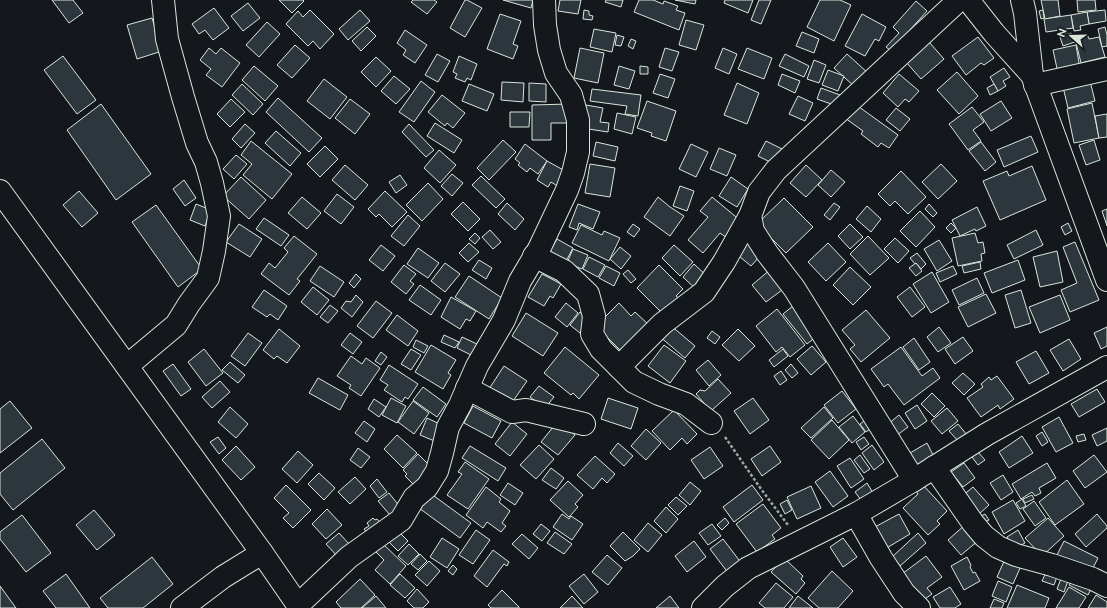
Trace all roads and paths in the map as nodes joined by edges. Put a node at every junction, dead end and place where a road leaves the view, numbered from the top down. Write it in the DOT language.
graph roads {
  1 [pos="164,0"];
  2 [pos="544,0"];
  3 [pos="959,0"];
  4 [pos="968,0"];
  5 [pos="1022,0"];
  6 [pos="1107,69"];
  7 [pos="1034,80"];
  8 [pos="0,191"];
  9 [pos="750,216"];
  10 [pos="534,256"];
  11 [pos="1107,280"];
  12 [pos="127,366"];
  13 [pos="619,367"];
  14 [pos="1107,367"];
  15 [pos="467,388"];
  16 [pos="711,423"];
  17 [pos="584,424"];
  18 [pos="934,467"];
  19 [pos="914,480"];
  20 [pos="856,514"];
  21 [pos="802,541"];
  22 [pos="262,552"];
  23 [pos="1107,586"];
  24 [pos="299,607"];
  25 [pos="182,608"];
  26 [pos="703,608"];
  27 [pos="919,608"];
  1 -- 12 [label="street"];
  2 -- 10 [label="street"];
  3 -- 9 [label="street"];
  4 -- 7 [label="street"];
  5 -- 7 [label="street"];
  6 -- 7 [label="street"];
  7 -- 11 [label="street"];
  8 -- 12 [label="street"];
  9 -- 13 [label="street"];
  9 -- 19 [label="street"];
  10 -- 13 [label="street"];
  10 -- 15 [label="street"];
  12 -- 22 [label="street"];
  13 -- 16 [label="street"];
  14 -- 18 [label="street"];
  15 -- 17 [label="street"];
  15 -- 24 [label="street"];
  16 -- 21 [label="path"];
  18 -- 19 [label="street"];
  18 -- 23 [label="street"];
  19 -- 20 [label="street"];
  20 -- 21 [label="street"];
  20 -- 27 [label="street"];
  21 -- 26 [label="street"];
  22 -- 24 [label="street"];
  22 -- 25 [label="street"];
}
